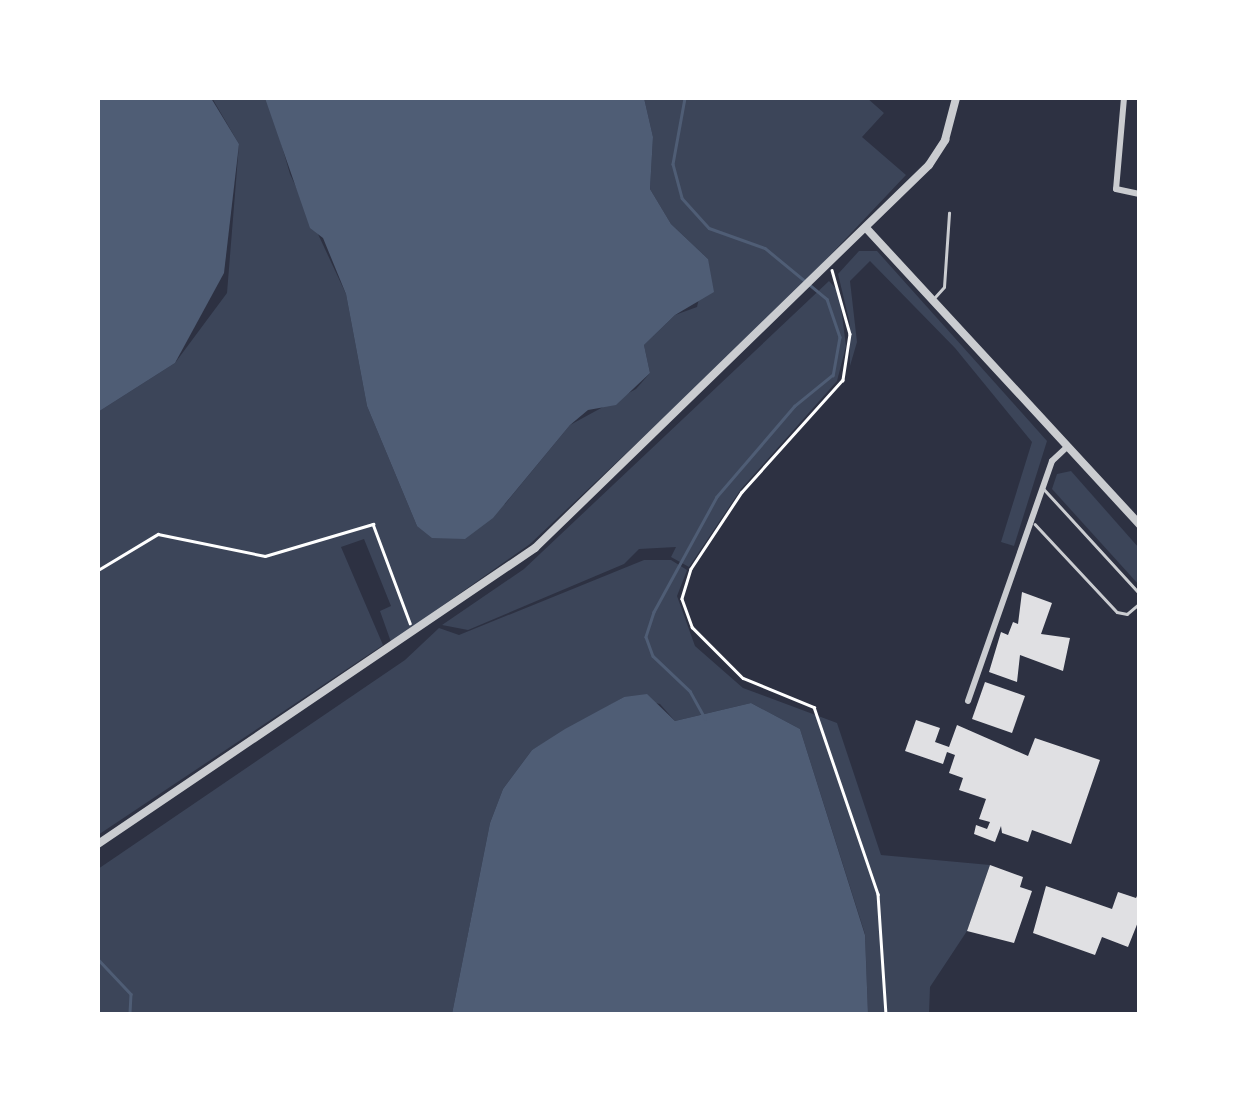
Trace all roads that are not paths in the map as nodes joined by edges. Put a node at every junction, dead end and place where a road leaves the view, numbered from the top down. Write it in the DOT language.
graph roads {
  1 [pos="956,98"];
  2 [pos="1124,98"];
  3 [pos="1140,194"];
  4 [pos="949,213"];
  5 [pos="867,230"];
  6 [pos="934,298"];
  7 [pos="1067,447"];
  8 [pos="1042,488"];
  9 [pos="1031,520"];
  10 [pos="1140,525"];
  11 [pos="1140,594"];
  12 [pos="1140,604"];
  13 [pos="968,700"];
  14 [pos="98,844"];
  1 -- 5 [label="street"];
  2 -- 3 [label="street"];
  4 -- 6 [label="lane"];
  5 -- 6 [label="street"];
  5 -- 14 [label="street"];
  6 -- 7 [label="street"];
  7 -- 8 [label="street"];
  7 -- 10 [label="street"];
  8 -- 9 [label="street"];
  8 -- 11 [label="lane"];
  9 -- 12 [label="lane"];
  9 -- 13 [label="street"];
}
